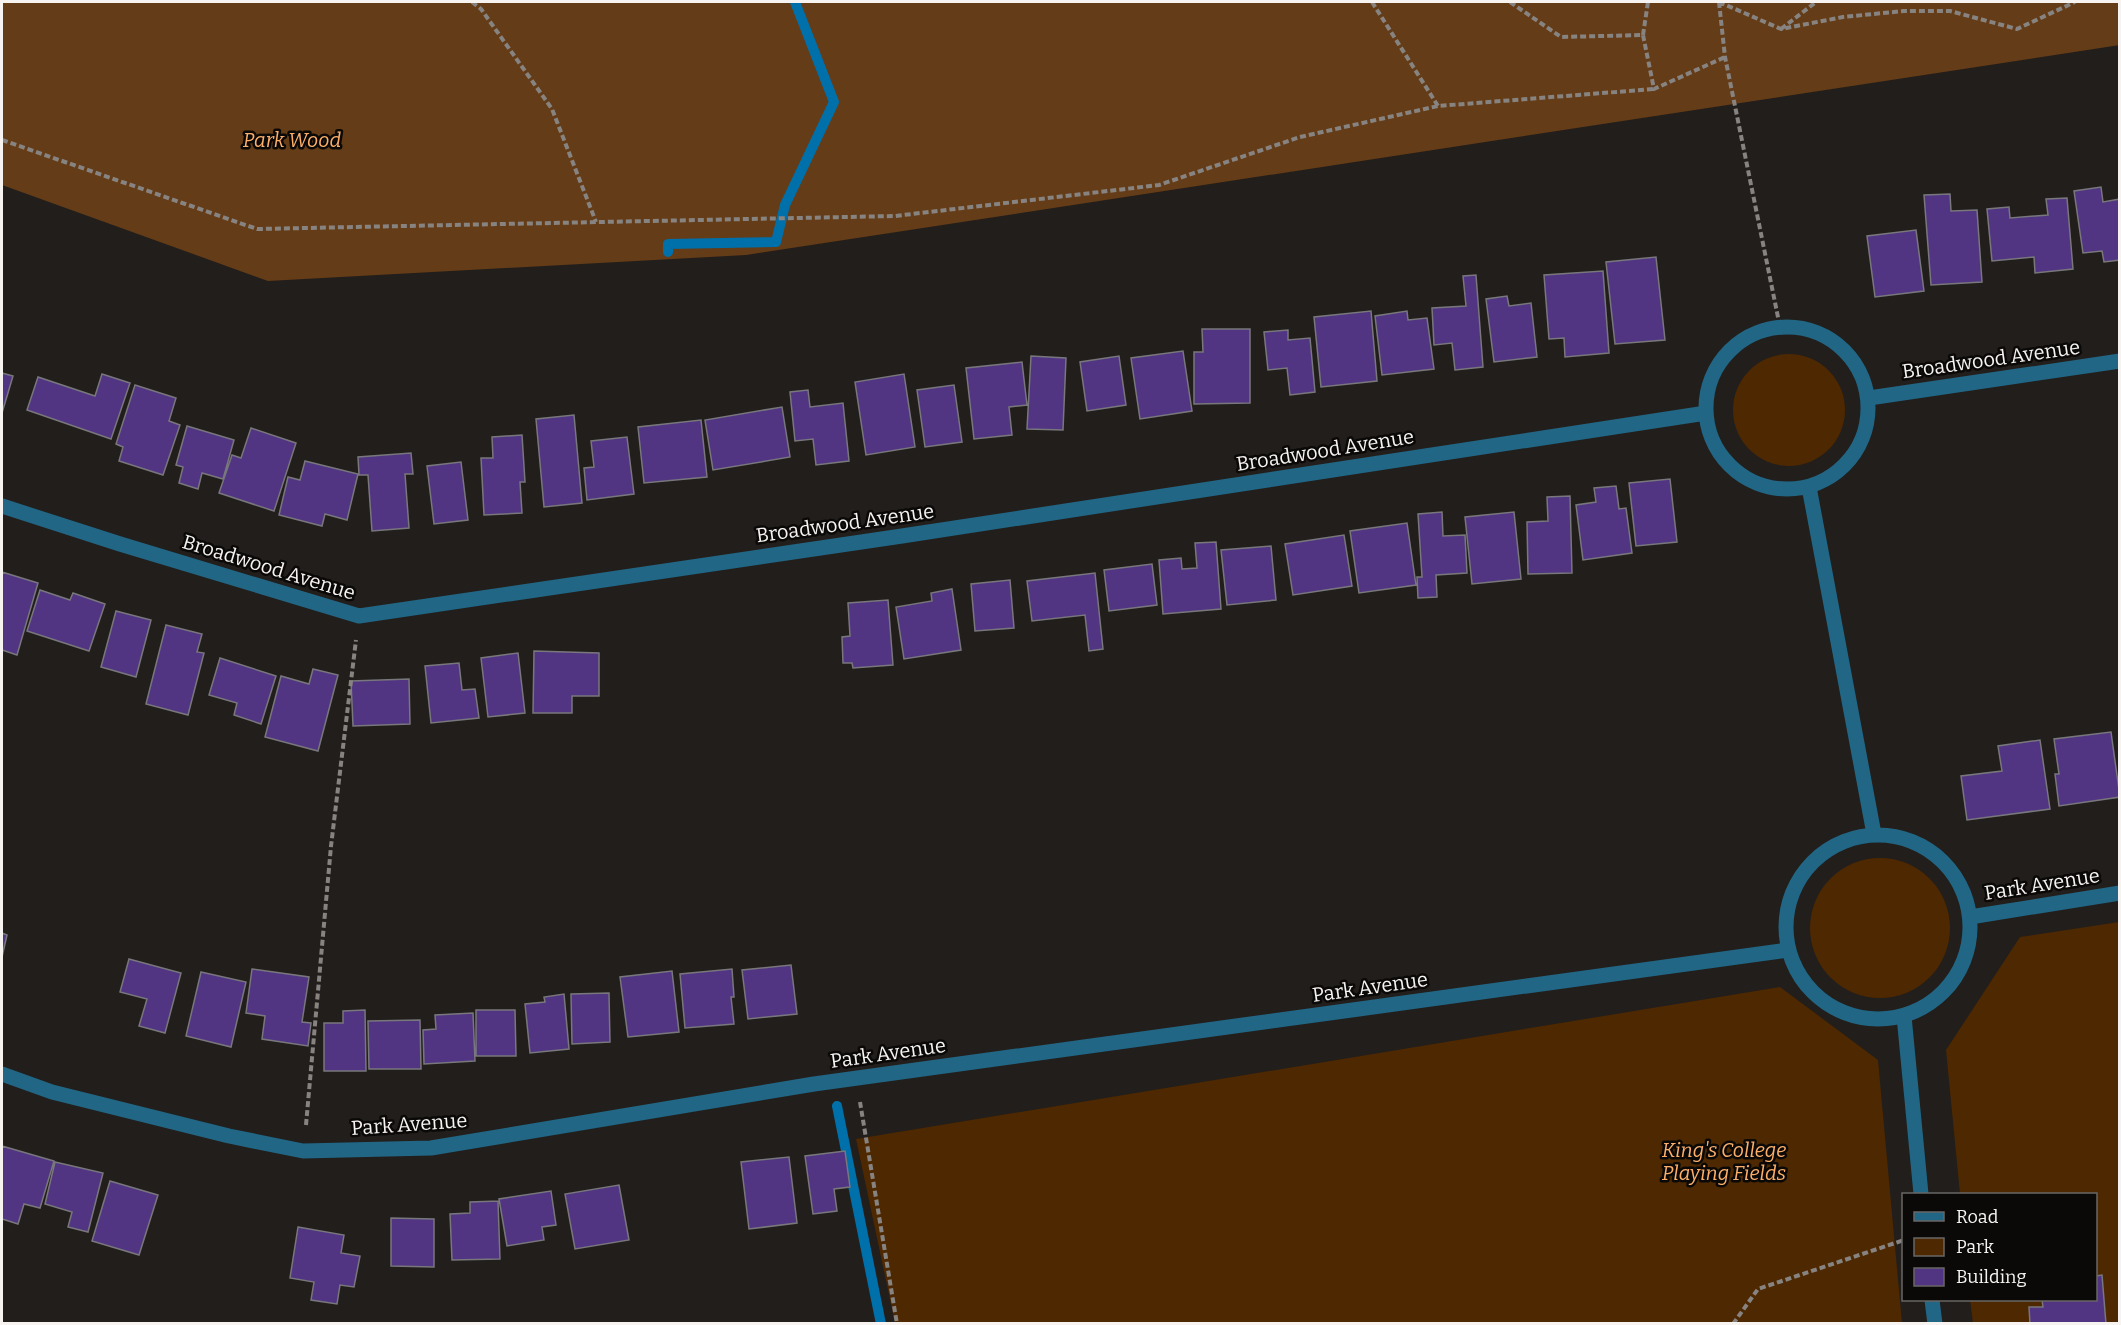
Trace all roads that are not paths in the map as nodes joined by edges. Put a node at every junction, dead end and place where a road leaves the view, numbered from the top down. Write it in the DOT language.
graph roads {
  1 [pos="2120,361"];
  2 [pos="1869,398"];
  3 [pos="1706,413"];
  4 [pos="1809,487"];
  5 [pos="2,506"];
  6 [pos="1874,834"];
  7 [pos="2120,893"];
  8 [pos="1970,917"];
  9 [pos="1788,950"];
  10 [pos="1904,1016"];
  11 [pos="2,1074"];
  12 [pos="1921,1193"];
  13 [pos="1932,1301"];
  14 [pos="1935,1323"];
  1 -- 2 [label="street, Broadwood Avenue"];
  2 -- 3 [label="street"];
  2 -- 4 [label="street"];
  3 -- 4 [label="street"];
  3 -- 5 [label="street, Broadwood Avenue"];
  4 -- 6 [label="street"];
  6 -- 8 [label="street"];
  6 -- 9 [label="street"];
  7 -- 8 [label="street, Park Avenue"];
  8 -- 10 [label="street"];
  9 -- 10 [label="street"];
  9 -- 11 [label="street, Park Avenue"];
  10 -- 12 [label="street"];
  13 -- 14 [label="street"];
}
